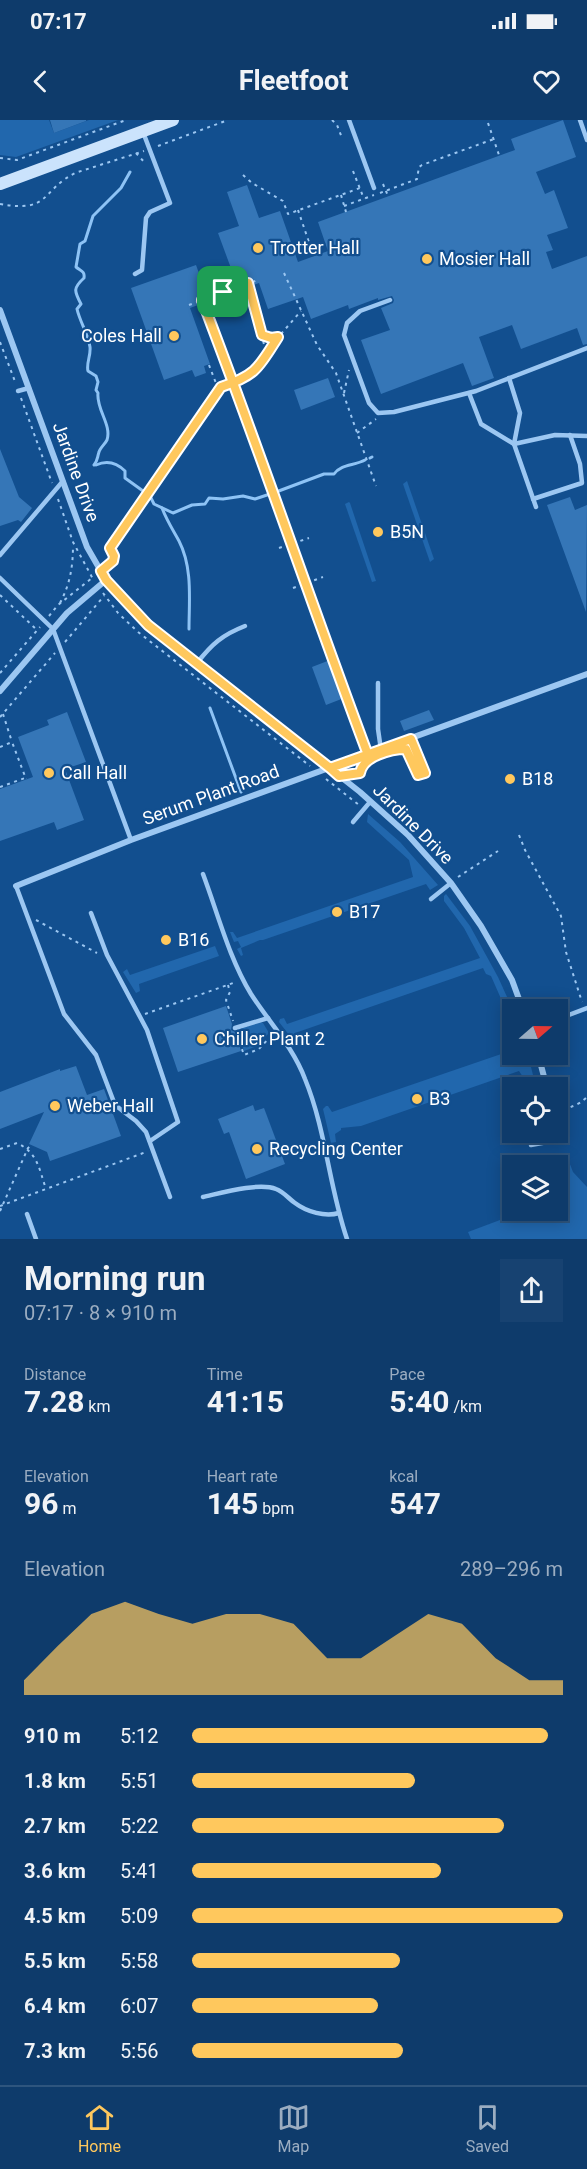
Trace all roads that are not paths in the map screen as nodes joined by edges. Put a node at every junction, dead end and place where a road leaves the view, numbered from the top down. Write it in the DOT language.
graph roads {
  1 [pos="173,120"];
  2 [pos="349,120"];
  3 [pos="580,120"];
  4 [pos="143,132"];
  5 [pos="587,140"];
  6 [pos="0,184"];
  7 [pos="374,188"];
  8 [pos="135,274"];
  9 [pos="390,300"];
  10 [pos="0,310"];
  11 [pos="587,348"];
  12 [pos="509,378"];
  13 [pos="29,388"];
  14 [pos="18,392"];
  15 [pos="469,393"];
  16 [pos="570,435"];
  17 [pos="587,436"];
  18 [pos="514,444"];
  19 [pos="63,481"];
  20 [pos="533,499"];
  21 [pos="536,507"];
  22 [pos="0,555"];
  23 [pos="0,578"];
  24 [pos="106,580"];
  25 [pos="245,627"];
  26 [pos="53,629"];
  27 [pos="196,663"];
  28 [pos="586,677"];
  29 [pos="378,683"];
  30 [pos="0,690"];
  31 [pos="411,739"];
  32 [pos="381,750"];
  33 [pos="330,768"];
  34 [pos="425,773"];
  35 [pos="370,802"];
  36 [pos="353,822"];
  37 [pos="131,840"];
  38 [pos="203,874"];
  39 [pos="451,883"];
  40 [pos="16,886"];
  41 [pos="431,899"];
  42 [pos="92,913"];
  43 [pos="519,999"];
  44 [pos="586,1008"];
  45 [pos="568,1015"];
  46 [pos="266,1019"];
  47 [pos="235,1028"];
  48 [pos="150,1141"];
  49 [pos="542,1143"];
  50 [pos="531,1145"];
  51 [pos="170,1197"];
  52 [pos="203,1197"];
  53 [pos="339,1213"];
  54 [pos="27,1215"];
  55 [pos="36,1239"];
  56 [pos="347,1239"];
  1 -- 4 [label="street"];
  2 -- 7 [label="lane"];
  3 -- 5 [label="lane"];
  4 -- 6 [label="street"];
  4 -- 8 [label="lane"];
  9 -- 15 [label="lane"];
  10 -- 13 [label="street, Jardine Drive"];
  11 -- 12 [label="lane"];
  12 -- 15 [label="lane"];
  12 -- 18 [label="lane"];
  13 -- 14 [label="lane"];
  13 -- 19 [label="street, Jardine Drive"];
  15 -- 18 [label="lane"];
  16 -- 17 [label="lane"];
  16 -- 18 [label="lane"];
  16 -- 20 [label="lane"];
  18 -- 20 [label="lane"];
  19 -- 22 [label="lane"];
  19 -- 24 [label="street, Jardine Drive"];
  20 -- 21 [label="lane"];
  23 -- 26 [label="lane"];
  24 -- 26 [label="street"];
  24 -- 27 [label="street, Jardine Drive"];
  25 -- 27 [label="lane"];
  26 -- 30 [label="street"];
  26 -- 37 [label="lane"];
  27 -- 33 [label="street, Jardine Drive"];
  28 -- 31 [label="street, Serum Plant Road"];
  29 -- 32 [label="lane"];
  31 -- 32 [label="street, Serum Plant Road"];
  31 -- 34 [label="lane"];
  32 -- 33 [label="street, Serum Plant Road"];
  33 -- 35 [label="street, Jardine Drive"];
  33 -- 37 [label="street, Serum Plant Road"];
  35 -- 36 [label="lane"];
  35 -- 39 [label="street, Jardine Drive"];
  37 -- 40 [label="street, Serum Plant Road"];
  38 -- 46 [label="lane"];
  39 -- 41 [label="lane"];
  39 -- 43 [label="street, Jardine Drive"];
  40 -- 48 [label="lane"];
  42 -- 48 [label="lane"];
  44 -- 45 [label="lane"];
  46 -- 47 [label="lane"];
  46 -- 53 [label="lane"];
  48 -- 51 [label="lane"];
  49 -- 50 [label="lane"];
  52 -- 53 [label="lane"];
  53 -- 56 [label="lane"];
  54 -- 55 [label="lane"];
}
